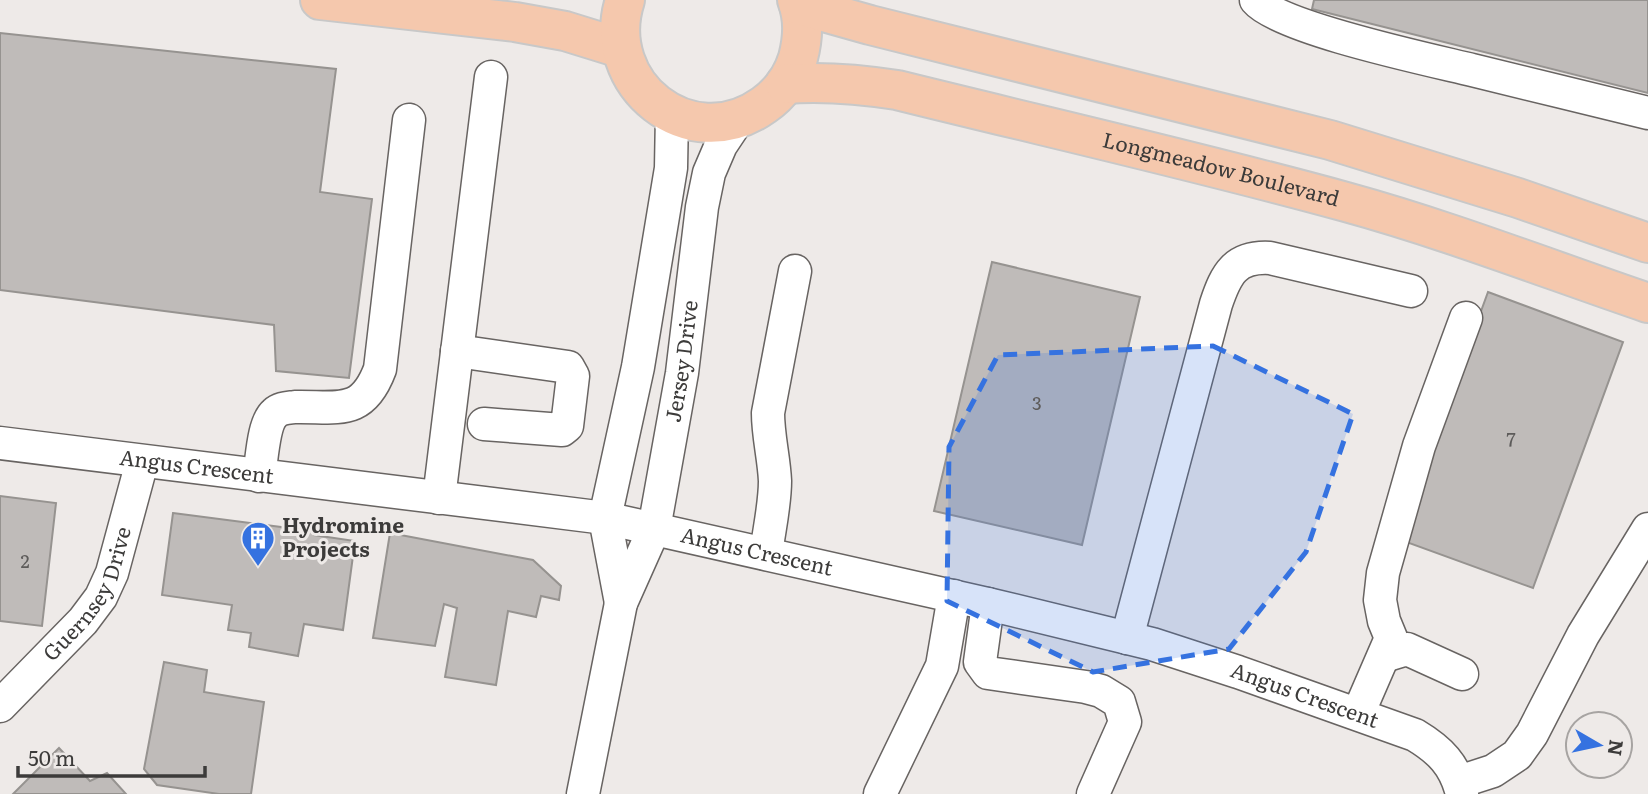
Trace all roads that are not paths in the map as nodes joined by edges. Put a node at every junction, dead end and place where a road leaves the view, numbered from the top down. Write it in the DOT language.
graph roads {
  1 [pos="320,0"];
  2 [pos="625,0"];
  3 [pos="1256,0"];
  4 [pos="798,2"];
  5 [pos="621,48"];
  6 [pos="491,77"];
  7 [pos="785,84"];
  8 [pos="1648,113"];
  9 [pos="672,114"];
  10 [pos="739,118"];
  11 [pos="409,120"];
  12 [pos="1648,243"];
  13 [pos="795,271"];
  14 [pos="1411,291"];
  15 [pos="1648,303"];
  16 [pos="1466,317"];
  17 [pos="457,352"];
  18 [pos="484,424"];
  19 [pos="0,443"];
  20 [pos="142,462"];
  21 [pos="260,476"];
  22 [pos="439,498"];
  23 [pos="606,518"];
  24 [pos="654,529"];
  25 [pos="1648,529"];
  26 [pos="766,554"];
  27 [pos="954,596"];
  28 [pos="621,603"];
  29 [pos="988,604"];
  30 [pos="1127,638"];
  31 [pos="1384,656"];
  32 [pos="945,657"];
  33 [pos="980,662"];
  34 [pos="1462,674"];
  35 [pos="0,706"];
  36 [pos="1358,714"];
  37 [pos="1461,788"];
  38 [pos="583,794"];
  39 [pos="880,794"];
  40 [pos="1093,794"];
  1 -- 5 [label="main road"];
  2 -- 5 [label="main road"];
  3 -- 8 [label="street"];
  4 -- 7 [label="main road"];
  4 -- 12 [label="main road"];
  5 -- 9 [label="main road"];
  6 -- 17 [label="street"];
  7 -- 10 [label="main road"];
  7 -- 15 [label="main road, Longmeadow Boulevard"];
  9 -- 10 [label="main road"];
  9 -- 23 [label="street, Jersey Drive"];
  10 -- 24 [label="street, Jersey Drive"];
  11 -- 21 [label="street"];
  13 -- 26 [label="street"];
  14 -- 30 [label="street"];
  16 -- 31 [label="street"];
  17 -- 18 [label="street"];
  17 -- 22 [label="street"];
  19 -- 20 [label="street, Angus Crescent"];
  20 -- 21 [label="street, Angus Crescent"];
  20 -- 35 [label="street, Guernsey Drive"];
  21 -- 22 [label="street, Angus Crescent"];
  22 -- 23 [label="street, Angus Crescent"];
  23 -- 24 [label="street, Angus Crescent"];
  23 -- 28 [label="street, Jersey Drive"];
  24 -- 26 [label="street, Angus Crescent"];
  24 -- 28 [label="street, Jersey Drive"];
  25 -- 37 [label="street"];
  26 -- 27 [label="street, Angus Crescent"];
  27 -- 29 [label="street, Angus Crescent"];
  27 -- 32 [label="street"];
  28 -- 38 [label="street, Jersey Drive"];
  29 -- 30 [label="street, Angus Crescent"];
  29 -- 33 [label="street"];
  30 -- 36 [label="street, Angus Crescent"];
  31 -- 34 [label="street"];
  31 -- 36 [label="street"];
  32 -- 33 [label="street"];
  32 -- 39 [label="street"];
  33 -- 40 [label="street"];
  36 -- 37 [label="street, Angus Crescent"];
}
